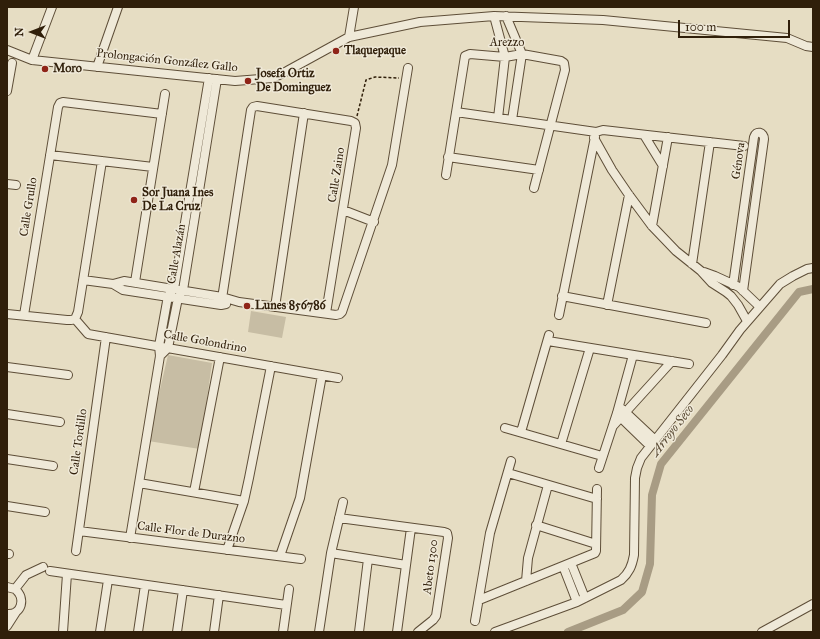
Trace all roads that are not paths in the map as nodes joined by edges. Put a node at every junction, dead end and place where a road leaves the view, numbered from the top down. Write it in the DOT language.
graph roads {
  1 [pos="52,7"];
  2 [pos="118,7"];
  3 [pos="354,7"];
  4 [pos="494,16"];
  5 [pos="506,16"];
  6 [pos="349,37"];
  7 [pos="813,47"];
  8 [pos="7,50"];
  9 [pos="522,54"];
  10 [pos="505,57"];
  11 [pos="32,60"];
  12 [pos="12,63"];
  13 [pos="97,67"];
  14 [pos="408,68"];
  15 [pos="209,78"];
  16 [pos="217,79"];
  17 [pos="7,91"];
  18 [pos="165,94"];
  19 [pos="456,112"];
  20 [pos="304,113"];
  21 [pos="162,114"];
  22 [pos="498,118"];
  23 [pos="512,120"];
  24 [pos="551,126"];
  25 [pos="644,134"];
  26 [pos="595,135"];
  27 [pos="668,137"];
  28 [pos="710,142"];
  29 [pos="744,146"];
  30 [pos="752,151"];
  31 [pos="762,153"];
  32 [pos="50,155"];
  33 [pos="448,157"];
  34 [pos="102,161"];
  35 [pos="663,166"];
  36 [pos="153,167"];
  37 [pos="539,170"];
  38 [pos="446,175"];
  39 [pos="7,184"];
  40 [pos="16,185"];
  41 [pos="534,188"];
  42 [pos="629,195"];
  43 [pos="343,210"];
  44 [pos="743,218"];
  45 [pos="753,219"];
  46 [pos="374,222"];
  47 [pos="652,226"];
  48 [pos="692,264"];
  49 [pos="813,268"];
  50 [pos="701,271"];
  51 [pos="83,280"];
  52 [pos="135,282"];
  53 [pos="113,284"];
  54 [pos="733,285"];
  55 [pos="174,289"];
  56 [pos="183,290"];
  57 [pos="743,291"];
  58 [pos="168,296"];
  59 [pos="562,296"];
  60 [pos="178,298"];
  61 [pos="222,301"];
  62 [pos="607,305"];
  63 [pos="275,307"];
  64 [pos="760,307"];
  65 [pos="326,313"];
  66 [pos="7,314"];
  67 [pos="24,315"];
  68 [pos="558,315"];
  69 [pos="75,319"];
  70 [pos="747,321"];
  71 [pos="706,323"];
  72 [pos="106,337"];
  73 [pos="159,346"];
  74 [pos="168,348"];
  75 [pos="590,348"];
  76 [pos="633,355"];
  77 [pos="160,356"];
  78 [pos="220,357"];
  79 [pos="672,361"];
  80 [pos="689,364"];
  81 [pos="7,366"];
  82 [pos="271,366"];
  83 [pos="68,375"];
  84 [pos="322,375"];
  85 [pos="338,378"];
  86 [pos="620,412"];
  87 [pos="7,414"];
  88 [pos="60,422"];
  89 [pos="505,428"];
  90 [pos="520,432"];
  91 [pos="653,443"];
  92 [pos="561,444"];
  93 [pos="602,456"];
  94 [pos="7,459"];
  95 [pos="511,461"];
  96 [pos="53,466"];
  97 [pos="598,468"];
  98 [pos="508,473"];
  99 [pos="139,483"];
  100 [pos="548,484"];
  101 [pos="597,489"];
  102 [pos="194,492"];
  103 [pos="597,499"];
  104 [pos="244,501"];
  105 [pos="343,502"];
  106 [pos="7,506"];
  107 [pos="45,512"];
  108 [pos="339,518"];
  109 [pos="536,525"];
  110 [pos="411,528"];
  111 [pos="79,531"];
  112 [pos="130,538"];
  113 [pos="596,544"];
  114 [pos="227,550"];
  115 [pos="76,551"];
  116 [pos="331,553"];
  117 [pos="280,556"];
  118 [pos="301,559"];
  119 [pos="368,559"];
  120 [pos="567,564"];
  121 [pos="406,565"];
  122 [pos="67,574"];
  123 [pos="108,580"];
  124 [pos="526,581"];
  125 [pos="145,585"];
  126 [pos="11,588"];
  127 [pos="289,589"];
  128 [pos="183,590"];
  129 [pos="218,595"];
  130 [pos="585,598"];
  131 [pos="479,600"];
  132 [pos="577,602"];
  133 [pos="813,604"];
  134 [pos="286,605"];
  135 [pos="16,612"];
  136 [pos="7,614"];
  137 [pos="475,621"];
  138 [pos="7,626"];
  139 [pos="63,632"];
  140 [pos="100,632"];
  141 [pos="138,632"];
  142 [pos="177,632"];
  143 [pos="214,632"];
  144 [pos="283,632"];
  145 [pos="319,632"];
  146 [pos="358,632"];
  147 [pos="397,632"];
  148 [pos="418,632"];
  149 [pos="495,632"];
  150 [pos="762,632"];
  1 -- 11 [label="street"];
  2 -- 13 [label="street"];
  3 -- 6 [label="street"];
  4 -- 5 [label="street, Prolongación González Gallo"];
  4 -- 6 [label="street, Prolongación González Gallo"];
  4 -- 10 [label="street"];
  5 -- 7 [label="street, Prolongación González Gallo"];
  5 -- 9 [label="street"];
  6 -- 16 [label="street, Prolongación González Gallo"];
  8 -- 11 [label="street, Prolongación González Gallo"];
  9 -- 10 [label="street, Arezzo"];
  9 -- 23 [label="street"];
  9 -- 24 [label="street, Arezzo"];
  10 -- 19 [label="street, Arezzo"];
  10 -- 22 [label="street"];
  11 -- 13 [label="street, Prolongación González Gallo"];
  12 -- 17 [label="street"];
  13 -- 15 [label="street, Prolongación González Gallo"];
  14 -- 46 [label="street"];
  15 -- 16 [label="street, Prolongación González Gallo"];
  15 -- 55 [label="street, Calle Alazán"];
  16 -- 56 [label="street, Calle Alazán"];
  18 -- 21 [label="street"];
  19 -- 22 [label="street"];
  19 -- 33 [label="street, Arezzo"];
  20 -- 43 [label="street, Calle Zaino"];
  20 -- 61 [label="street"];
  20 -- 63 [label="street"];
  21 -- 32 [label="street, Calle Grullo"];
  21 -- 36 [label="street"];
  22 -- 23 [label="street"];
  23 -- 24 [label="street"];
  24 -- 26 [label="street"];
  24 -- 37 [label="street, Arezzo"];
  25 -- 26 [label="street"];
  25 -- 27 [label="street"];
  25 -- 35 [label="street"];
  26 -- 42 [label="street"];
  26 -- 59 [label="street"];
  27 -- 28 [label="street"];
  27 -- 35 [label="street"];
  28 -- 29 [label="street"];
  28 -- 48 [label="street"];
  30 -- 31 [label="street"];
  30 -- 31 [label="street, Génova"];
  30 -- 44 [label="street, Génova"];
  31 -- 45 [label="street, Génova"];
  32 -- 34 [label="street"];
  32 -- 67 [label="street, Calle Grullo"];
  33 -- 37 [label="street"];
  33 -- 38 [label="street, Arezzo"];
  34 -- 36 [label="street"];
  34 -- 51 [label="street"];
  35 -- 47 [label="street"];
  36 -- 52 [label="street"];
  37 -- 41 [label="street, Arezzo"];
  39 -- 40 [label="street"];
  42 -- 47 [label="street"];
  42 -- 62 [label="street"];
  43 -- 46 [label="street"];
  43 -- 65 [label="street, Calle Zaino"];
  44 -- 45 [label="street"];
  44 -- 54 [label="street, Génova"];
  45 -- 57 [label="street, Génova"];
  46 -- 65 [label="street"];
  47 -- 48 [label="street"];
  48 -- 50 [label="street"];
  49 -- 64 [label="street"];
  50 -- 54 [label="street"];
  50 -- 70 [label="street"];
  51 -- 53 [label="street"];
  51 -- 69 [label="street"];
  52 -- 53 [label="street"];
  52 -- 55 [label="street"];
  53 -- 58 [label="street"];
  54 -- 57 [label="street"];
  55 -- 56 [label="street"];
  55 -- 58 [label="street, Calle Alazán"];
  56 -- 60 [label="street, Calle Alazán"];
  56 -- 61 [label="street"];
  57 -- 64 [label="street"];
  58 -- 60 [label="street"];
  58 -- 73 [label="street, Calle Alazán"];
  59 -- 62 [label="street"];
  59 -- 68 [label="street"];
  60 -- 61 [label="street"];
  60 -- 74 [label="street, Calle Alazán"];
  61 -- 63 [label="street"];
  62 -- 71 [label="street"];
  63 -- 65 [label="street"];
  64 -- 70 [label="street"];
  66 -- 67 [label="street"];
  67 -- 69 [label="street"];
  69 -- 72 [label="street, Calle Golondrino"];
  70 -- 91 [label="street"];
  72 -- 73 [label="street, Calle Golondrino"];
  72 -- 111 [label="street, Calle Tordillo"];
  73 -- 74 [label="street, Calle Golondrino"];
  73 -- 77 [label="street, Calle Alazán"];
  74 -- 77 [label="street"];
  74 -- 78 [label="street, Calle Golondrino"];
  75 -- 76 [label="street"];
  75 -- 90 [label="street"];
  75 -- 92 [label="street"];
  76 -- 79 [label="street"];
  76 -- 86 [label="street"];
  77 -- 99 [label="street, Calle Alazán"];
  78 -- 82 [label="street, Calle Golondrino"];
  78 -- 102 [label="street"];
  79 -- 80 [label="street"];
  79 -- 86 [label="street"];
  81 -- 83 [label="street"];
  82 -- 84 [label="street, Calle Golondrino"];
  82 -- 104 [label="street"];
  84 -- 85 [label="street, Calle Golondrino"];
  84 -- 117 [label="street"];
  86 -- 91 [label="street"];
  86 -- 93 [label="street"];
  87 -- 88 [label="street"];
  89 -- 90 [label="street"];
  90 -- 92 [label="street"];
  91 -- 130 [label="street"];
  92 -- 93 [label="street"];
  93 -- 97 [label="street"];
  94 -- 96 [label="street"];
  95 -- 98 [label="street"];
  98 -- 100 [label="street"];
  98 -- 131 [label="street"];
  99 -- 102 [label="street"];
  99 -- 112 [label="street, Calle Alazán"];
  100 -- 103 [label="street"];
  100 -- 109 [label="street"];
  101 -- 103 [label="street"];
  102 -- 104 [label="street"];
  103 -- 113 [label="street"];
  104 -- 114 [label="street"];
  105 -- 108 [label="street"];
  106 -- 107 [label="street"];
  108 -- 110 [label="street, Abeto 1300"];
  108 -- 116 [label="street"];
  109 -- 113 [label="street"];
  109 -- 124 [label="street"];
  110 -- 121 [label="street"];
  110 -- 148 [label="street, Abeto 1300"];
  111 -- 112 [label="street, Calle Flor de Durazno"];
  111 -- 115 [label="street, Calle Tordillo"];
  112 -- 114 [label="street, Calle Flor de Durazno"];
  113 -- 120 [label="street"];
  114 -- 117 [label="street, Calle Flor de Durazno"];
  116 -- 119 [label="street"];
  116 -- 145 [label="street"];
  117 -- 118 [label="street, Calle Flor de Durazno"];
  119 -- 121 [label="street"];
  119 -- 146 [label="street"];
  120 -- 124 [label="street"];
  120 -- 130 [label="street"];
  120 -- 132 [label="street"];
  121 -- 147 [label="street"];
  122 -- 123 [label="street"];
  122 -- 126 [label="street"];
  122 -- 139 [label="street"];
  123 -- 125 [label="street"];
  123 -- 140 [label="street"];
  124 -- 131 [label="street"];
  125 -- 128 [label="street"];
  125 -- 141 [label="street"];
  126 -- 135 [label="street"];
  127 -- 134 [label="street"];
  128 -- 129 [label="street"];
  128 -- 142 [label="street"];
  129 -- 134 [label="street"];
  129 -- 143 [label="street"];
  130 -- 132 [label="street"];
  131 -- 137 [label="street"];
  132 -- 149 [label="street"];
  133 -- 150 [label="street"];
  134 -- 144 [label="street"];
  135 -- 136 [label="street"];
  135 -- 138 [label="street"];
}
